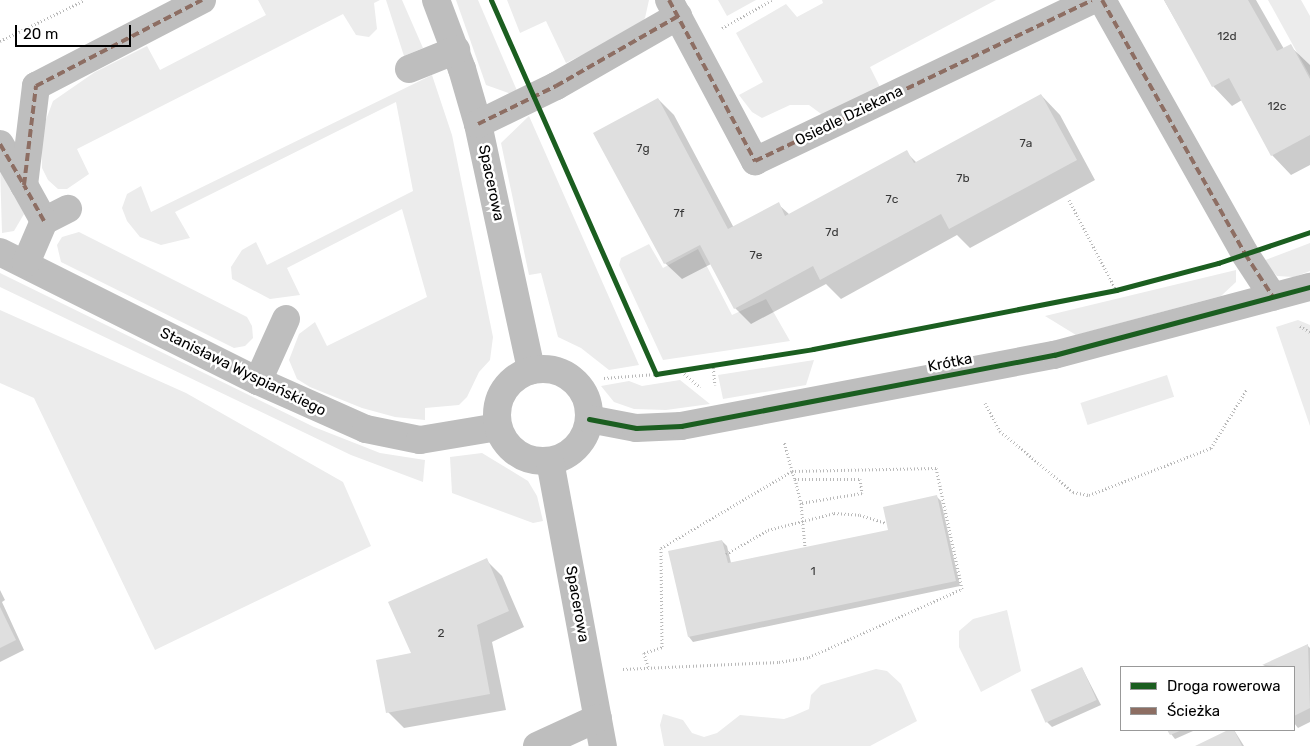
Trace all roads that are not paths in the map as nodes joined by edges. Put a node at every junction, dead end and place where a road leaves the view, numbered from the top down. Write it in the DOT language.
graph roads {
  1 [pos="202,0"];
  2 [pos="436,0"];
  3 [pos="1092,0"];
  4 [pos="1102,0"];
  5 [pos="673,8"];
  6 [pos="456,50"];
  7 [pos="409,68"];
  8 [pos="478,124"];
  9 [pos="0,144"];
  10 [pos="24,185"];
  11 [pos="68,208"];
  12 [pos="44,221"];
  13 [pos="0,252"];
  14 [pos="26,263"];
  15 [pos="1310,287"];
  16 [pos="1273,298"];
  17 [pos="286,319"];
  18 [pos="531,370"];
  19 [pos="258,381"];
  20 [pos="589,419"];
  21 [pos="498,427"];
  22 [pos="550,461"];
  23 [pos="598,718"];
  24 [pos="537,746"];
  25 [pos="603,746"];
  1 -- 10 [label="street"];
  2 -- 6 [label="street, Spacerowa"];
  3 -- 5 [label="street, Osiedle Dziekana"];
  4 -- 16 [label="street"];
  5 -- 8 [label="street, Osiedle Dziekana"];
  6 -- 7 [label="street"];
  6 -- 8 [label="street, Spacerowa"];
  8 -- 18 [label="street, Spacerowa"];
  9 -- 10 [label="street"];
  10 -- 12 [label="street"];
  11 -- 12 [label="street"];
  12 -- 14 [label="street"];
  13 -- 14 [label="street, Stanisława Wyspiańskiego"];
  14 -- 19 [label="street, Stanisława Wyspiańskiego"];
  15 -- 16 [label="street, Krótka"];
  16 -- 20 [label="street, Krótka"];
  17 -- 19 [label="street"];
  18 -- 20 [label="street"];
  18 -- 21 [label="street"];
  19 -- 21 [label="street, Stanisława Wyspiańskiego"];
  20 -- 22 [label="street"];
  21 -- 22 [label="street"];
  22 -- 23 [label="street, Spacerowa"];
  23 -- 24 [label="street"];
  23 -- 25 [label="street, Spacerowa"];
}
